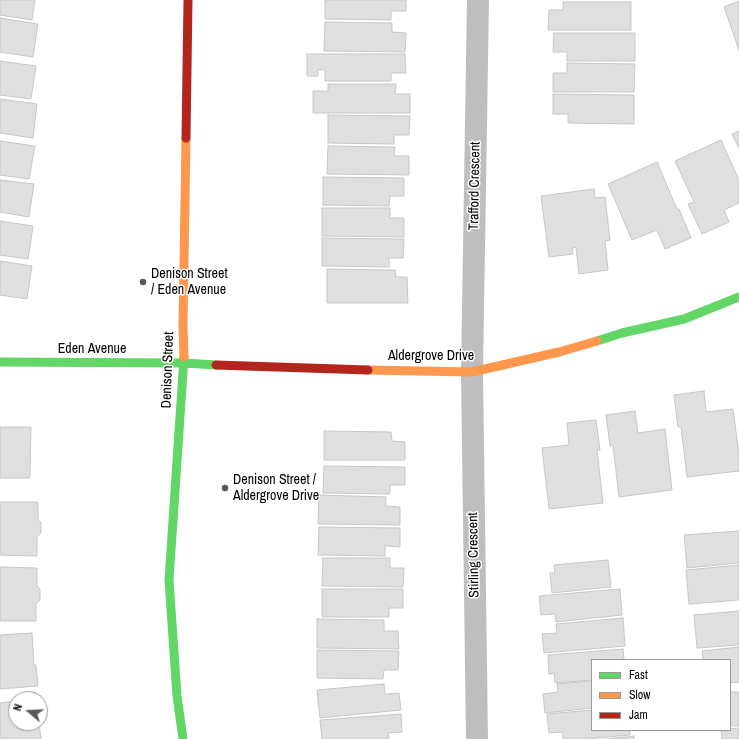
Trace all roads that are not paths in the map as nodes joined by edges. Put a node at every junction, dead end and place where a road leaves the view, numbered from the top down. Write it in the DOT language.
graph roads {
  1 [pos="188,0"];
  2 [pos="478,0"];
  3 [pos="739,297"];
  4 [pos="0,362"];
  5 [pos="184,363"];
  6 [pos="472,372"];
  7 [pos="183,739"];
  8 [pos="477,739"];
  1 -- 5 [label="street, Denison Street"];
  2 -- 6 [label="street, Trafford Crescent"];
  3 -- 6 [label="street, Aldergrove Drive"];
  4 -- 5 [label="street, Eden Avenue"];
  5 -- 6 [label="street, Aldergrove Drive"];
  5 -- 7 [label="street, Denison Street"];
  6 -- 8 [label="street, Stirling Crescent"];
}
